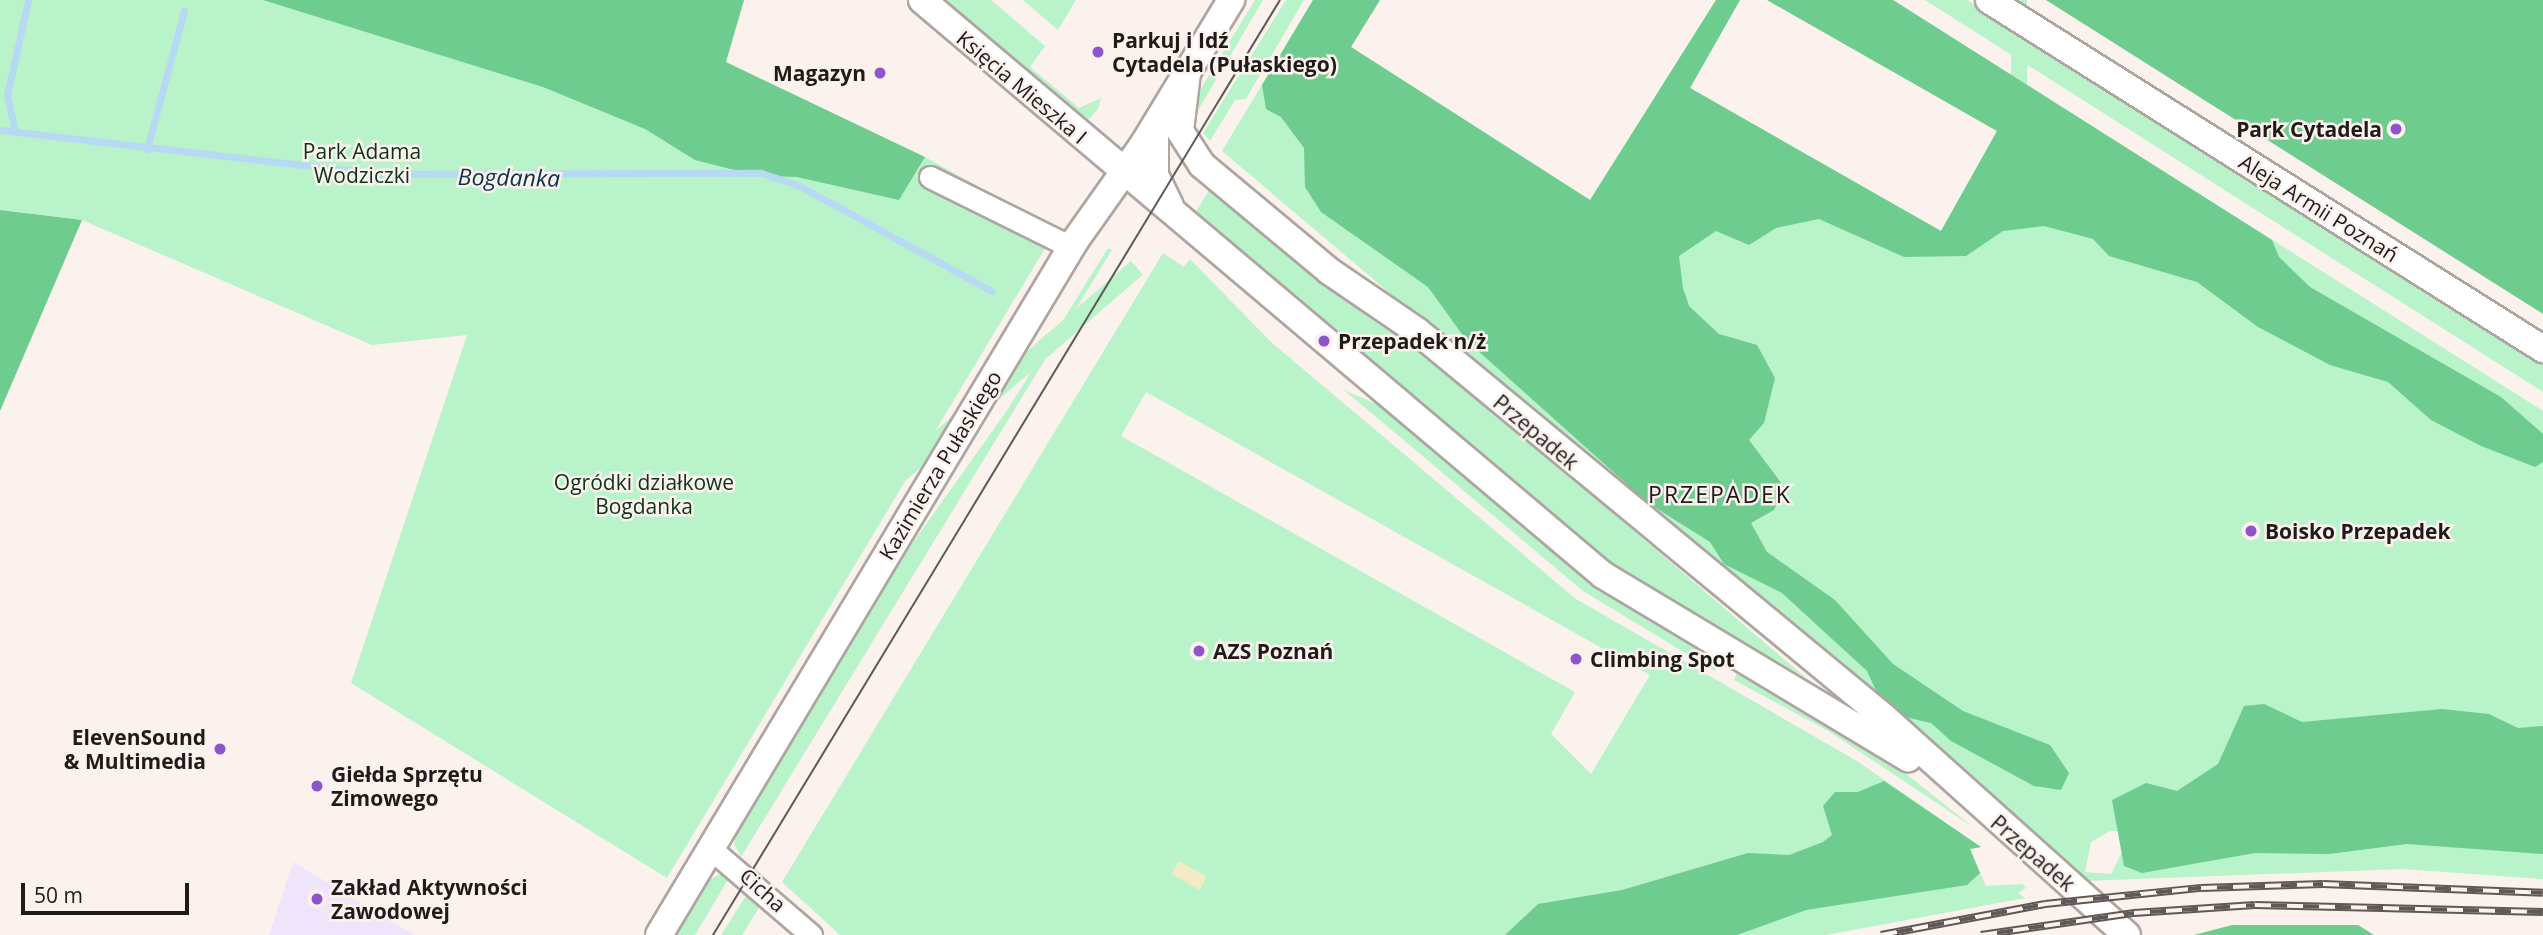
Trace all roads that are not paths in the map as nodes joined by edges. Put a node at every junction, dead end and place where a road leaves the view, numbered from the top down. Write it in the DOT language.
graph roads {
  1 [pos="922,0"];
  2 [pos="1231,0"];
  3 [pos="1989,0"];
  4 [pos="1187,74"];
  5 [pos="1156,124"];
  6 [pos="1123,173"];
  7 [pos="930,177"];
  8 [pos="1178,220"];
  9 [pos="1071,247"];
  10 [pos="2543,349"];
  11 [pos="1939,771"];
  12 [pos="711,849"];
  13 [pos="659,935"];
  14 [pos="811,935"];
  15 [pos="2127,935"];
  1 -- 6 [label="street, Księcia Mieszka I"];
  2 -- 4 [label="street, Kazimierza Pułaskiego"];
  3 -- 10 [label="street, Aleja Armii Poznań"];
  4 -- 5 [label="street, Kazimierza Pułaskiego"];
  4 -- 11 [label="street, Przepadek"];
  5 -- 6 [label="street, Kazimierza Pułaskiego"];
  5 -- 8 [label="street"];
  6 -- 8 [label="street, Przepadek"];
  6 -- 9 [label="street, Kazimierza Pułaskiego"];
  7 -- 9 [label="street"];
  8 -- 11 [label="street, Przepadek"];
  9 -- 12 [label="street, Kazimierza Pułaskiego"];
  11 -- 15 [label="street, Przepadek"];
  12 -- 13 [label="street, Kazimierza Pułaskiego"];
  12 -- 14 [label="street, Cicha"];
}
